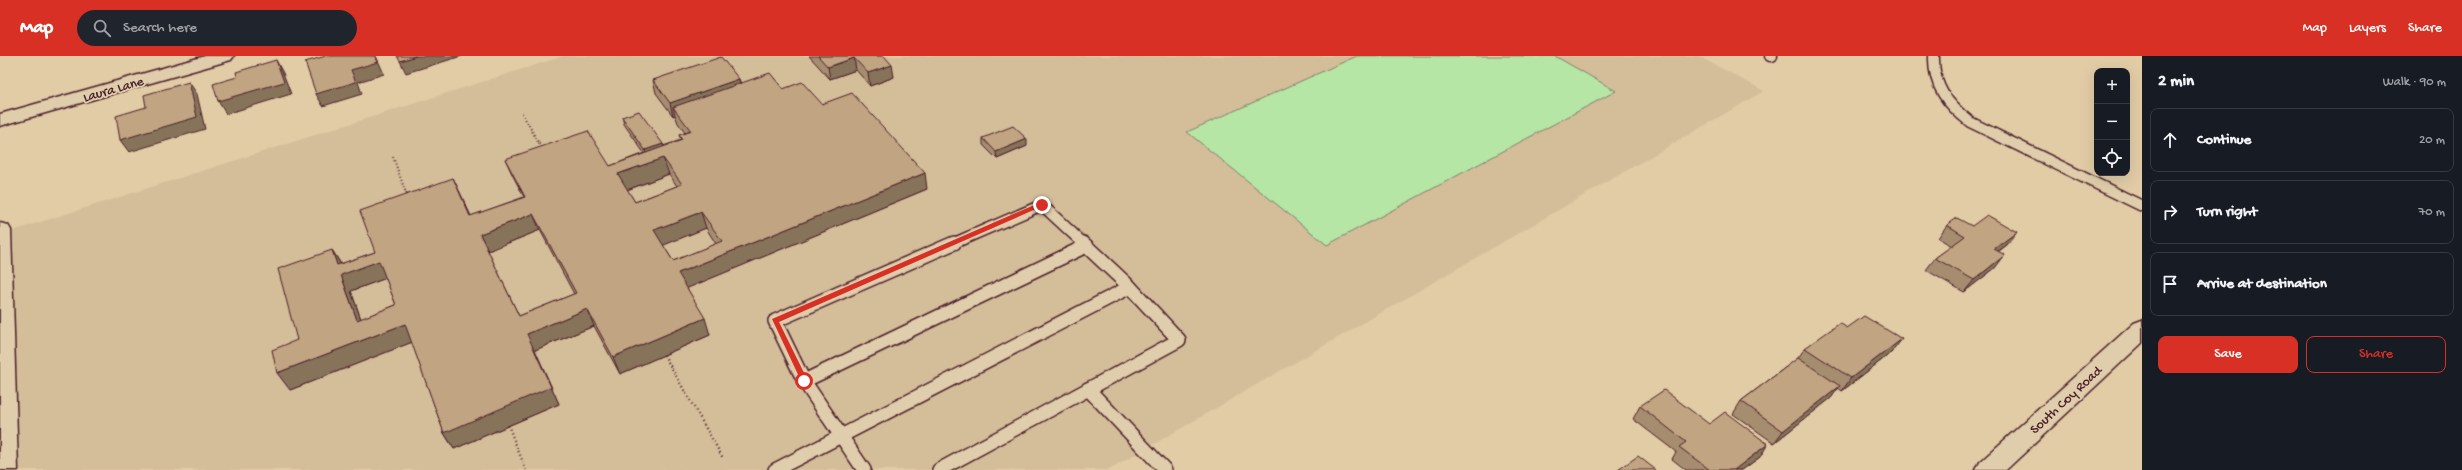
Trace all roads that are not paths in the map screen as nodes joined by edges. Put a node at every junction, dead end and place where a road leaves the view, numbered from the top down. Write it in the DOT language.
graph roads {
  1 [pos="225,56"];
  2 [pos="1934,56"];
  3 [pos="0,120"];
  4 [pos="2142,206"];
  5 [pos="0,230"];
  6 [pos="1086,246"];
  7 [pos="1130,287"];
  8 [pos="2142,328"];
  9 [pos="1,380"];
  10 [pos="804,381"];
  11 [pos="1088,389"];
  12 [pos="841,436"];
  13 [pos="5,470"];
  14 [pos="775,470"];
  15 [pos="864,470"];
  16 [pos="939,470"];
  17 [pos="1165,470"];
  18 [pos="1988,470"];
  1 -- 3 [label="street, Laura Lane"];
  2 -- 4 [label="lane"];
  5 -- 9 [label="street"];
  6 -- 7 [label="lane"];
  6 -- 10 [label="lane"];
  6 -- 10 [label="lane"];
  7 -- 11 [label="lane"];
  7 -- 12 [label="lane"];
  8 -- 18 [label="street, South Coy Road"];
  9 -- 13 [label="street"];
  10 -- 12 [label="lane"];
  11 -- 16 [label="lane"];
  11 -- 17 [label="lane"];
  12 -- 14 [label="lane"];
  12 -- 15 [label="lane"];
}
